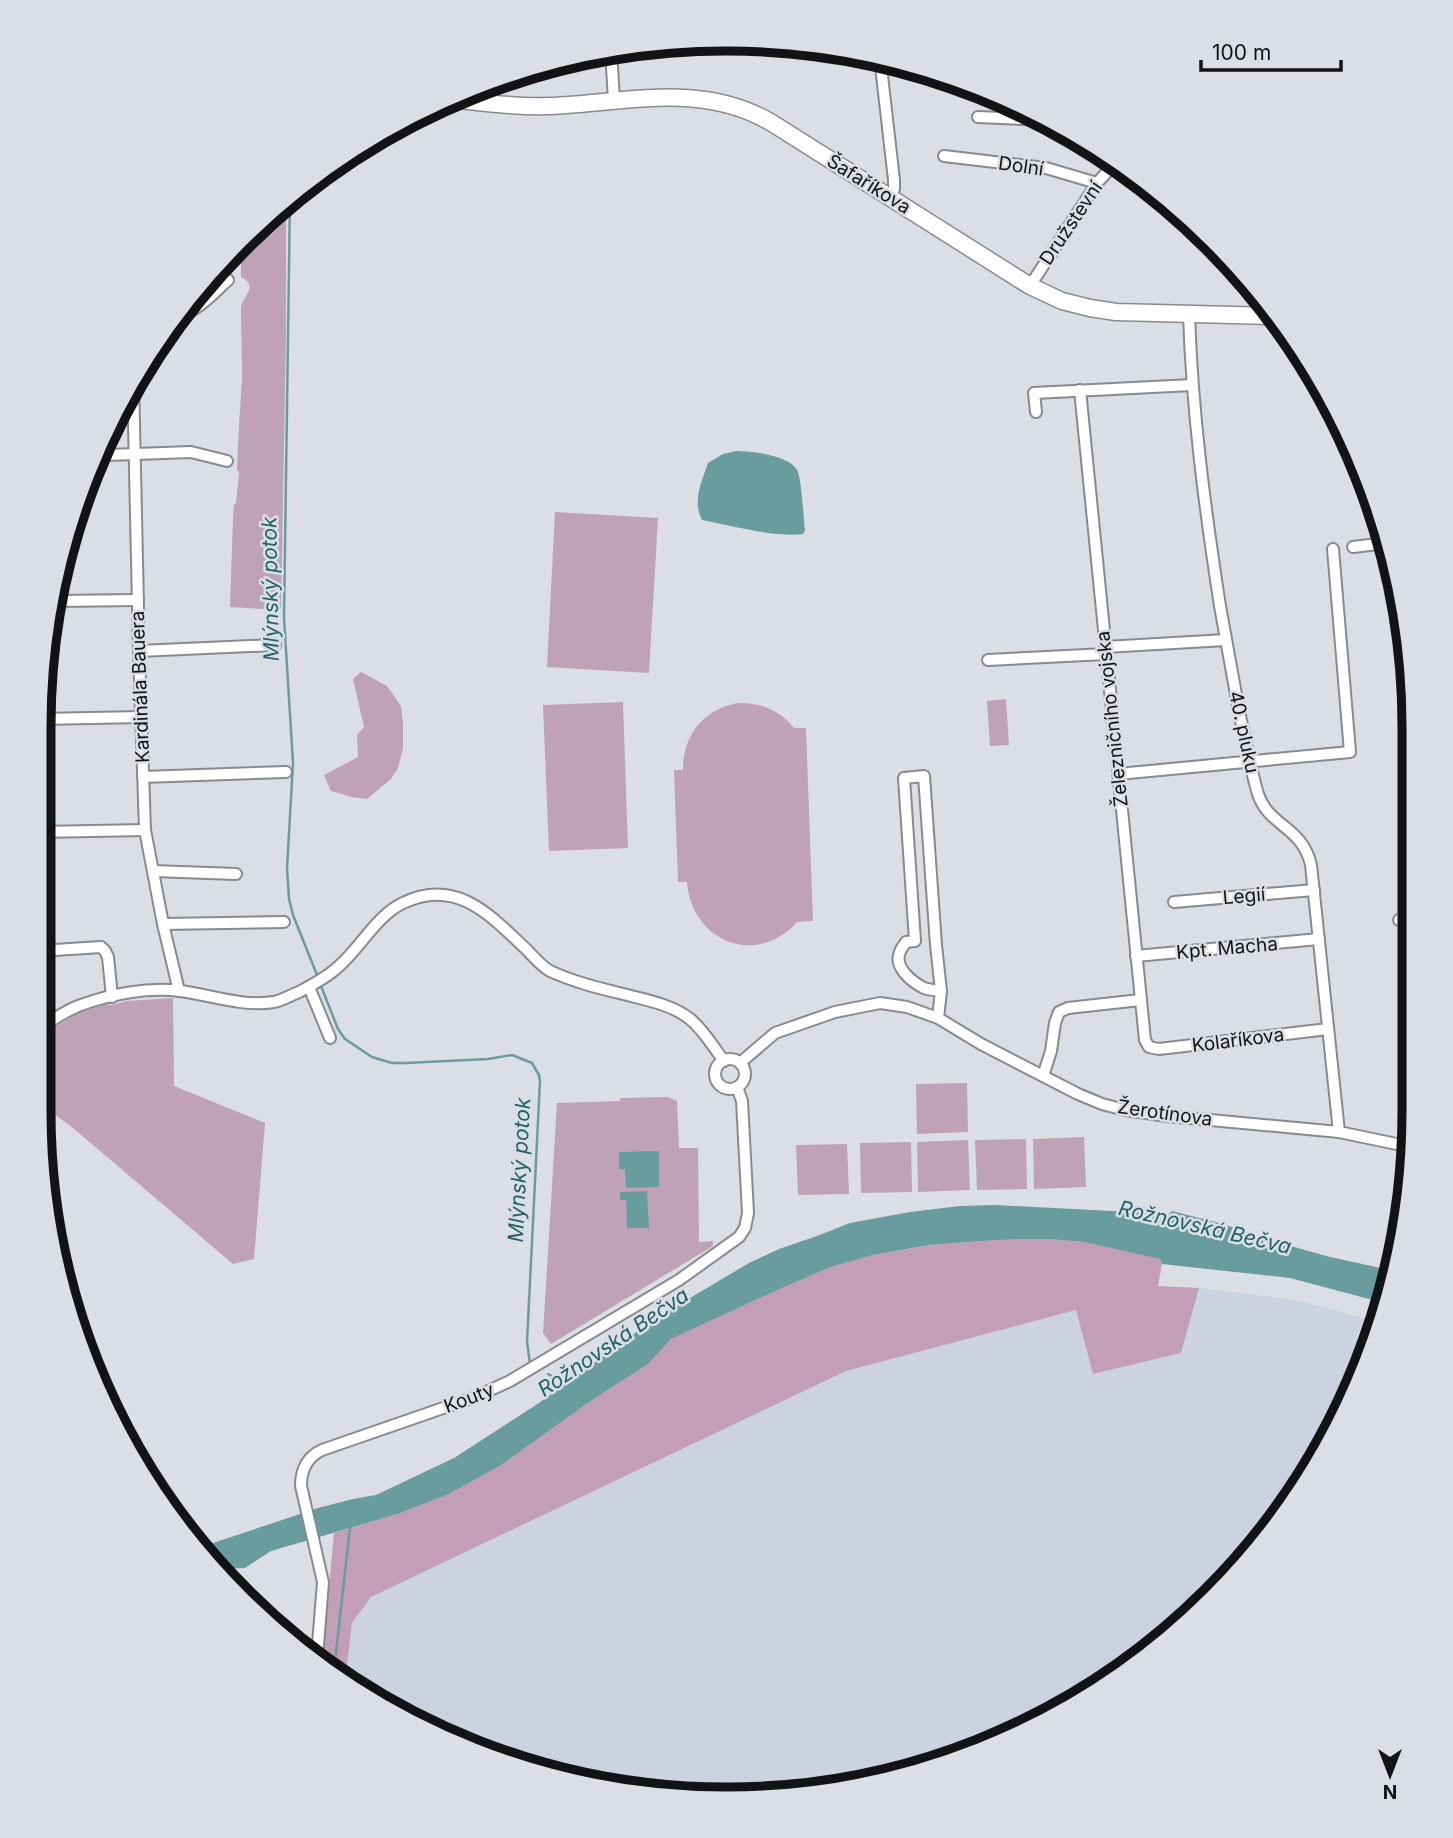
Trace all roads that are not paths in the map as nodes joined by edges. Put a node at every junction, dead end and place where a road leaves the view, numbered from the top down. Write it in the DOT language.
graph roads {
  1 [pos="612,61"];
  2 [pos="881,69"];
  3 [pos="614,100"];
  4 [pos="470,101"];
  5 [pos="978,117"];
  6 [pos="1023,119"];
  7 [pos="944,156"];
  8 [pos="1109,170"];
  9 [pos="1097,183"];
  10 [pos="890,198"];
  11 [pos="228,280"];
  12 [pos="1030,286"];
  13 [pos="197,307"];
  14 [pos="1189,314"];
  15 [pos="1264,316"];
  16 [pos="1192,385"];
  17 [pos="1080,390"];
  18 [pos="134,401"];
  19 [pos="1036,412"];
  20 [pos="135,454"];
  21 [pos="108,455"];
  22 [pos="227,461"];
  23 [pos="1377,544"];
  24 [pos="1353,547"];
  25 [pos="1333,549"];
  26 [pos="63,600"];
  27 [pos="138,600"];
  28 [pos="1226,640"];
  29 [pos="275,645"];
  30 [pos="139,651"];
  31 [pos="1105,651"];
  32 [pos="988,660"];
  33 [pos="141,717"];
  34 [pos="51,719"];
  35 [pos="1249,761"];
  36 [pos="286,772"];
  37 [pos="1118,774"];
  38 [pos="143,777"];
  39 [pos="145,830"];
  40 [pos="51,832"];
  41 [pos="153,870"];
  42 [pos="236,874"];
  43 [pos="1314,890"];
  44 [pos="1174,902"];
  45 [pos="1399,920"];
  46 [pos="1402,920"];
  47 [pos="284,922"];
  48 [pos="163,924"];
  49 [pos="1319,939"];
  50 [pos="915,940"];
  51 [pos="936,945"];
  52 [pos="51,950"];
  53 [pos="1136,956"];
  54 [pos="309,987"];
  55 [pos="179,991"];
  56 [pos="942,991"];
  57 [pos="112,997"];
  58 [pos="1140,1000"];
  59 [pos="938,1018"];
  60 [pos="51,1021"];
  61 [pos="1328,1029"];
  62 [pos="330,1038"];
  63 [pos="1149,1047"];
  64 [pos="724,1060"];
  65 [pos="740,1063"];
  66 [pos="1043,1076"];
  67 [pos="737,1087"];
  68 [pos="1339,1132"];
  69 [pos="1401,1145"];
  70 [pos="318,1650"];
  1 -- 3 [label="street"];
  2 -- 10 [label="street"];
  3 -- 4 [label="street, Šafaříkova"];
  3 -- 10 [label="street, Šafaříkova"];
  5 -- 6 [label="street"];
  7 -- 9 [label="street, Dolní"];
  8 -- 9 [label="street, Družstevní"];
  9 -- 12 [label="street, Družstevní"];
  10 -- 12 [label="street, Šafaříkova"];
  11 -- 13 [label="street"];
  12 -- 14 [label="street, Šafaříkova"];
  14 -- 15 [label="street, Šafaříkova"];
  14 -- 16 [label="street, 40. pluku"];
  16 -- 17 [label="street"];
  16 -- 28 [label="street, 40. pluku"];
  17 -- 19 [label="street"];
  17 -- 31 [label="street, Železničního vojska"];
  18 -- 20 [label="street, Kardinála Bauera"];
  20 -- 21 [label="street"];
  20 -- 22 [label="street"];
  20 -- 27 [label="street, Kardinála Bauera"];
  23 -- 24 [label="street"];
  25 -- 35 [label="street"];
  26 -- 27 [label="street"];
  27 -- 30 [label="street, Kardinála Bauera"];
  28 -- 31 [label="street"];
  28 -- 35 [label="street, 40. pluku"];
  29 -- 30 [label="street"];
  30 -- 33 [label="street, Kardinála Bauera"];
  31 -- 32 [label="street"];
  31 -- 37 [label="street, Železničního vojska"];
  33 -- 34 [label="street"];
  33 -- 38 [label="street, Kardinála Bauera"];
  35 -- 37 [label="street"];
  35 -- 43 [label="street, 40. pluku"];
  36 -- 38 [label="street"];
  37 -- 53 [label="street, Železničního vojska"];
  38 -- 39 [label="street, Kardinála Bauera"];
  39 -- 40 [label="street"];
  39 -- 41 [label="street, Kardinála Bauera"];
  41 -- 42 [label="street"];
  41 -- 48 [label="street, Kardinála Bauera"];
  43 -- 44 [label="street, Legií"];
  43 -- 49 [label="street, 40. pluku"];
  45 -- 46 [label="street"];
  47 -- 48 [label="street"];
  48 -- 55 [label="street, Kardinála Bauera"];
  49 -- 53 [label="street, Kpt. Macha"];
  49 -- 61 [label="street, 40. pluku"];
  50 -- 51 [label="street"];
  50 -- 51 [label="street"];
  50 -- 56 [label="street"];
  51 -- 56 [label="street"];
  52 -- 57 [label="street"];
  53 -- 58 [label="street, Železničního vojska"];
  54 -- 55 [label="street"];
  54 -- 62 [label="street"];
  54 -- 64 [label="street"];
  55 -- 57 [label="street"];
  56 -- 59 [label="street"];
  57 -- 60 [label="street"];
  58 -- 63 [label="street, Železničního vojska"];
  58 -- 66 [label="street"];
  59 -- 65 [label="street, Žerotínova"];
  59 -- 66 [label="street, Žerotínova"];
  61 -- 63 [label="street, Kolaříkova"];
  61 -- 68 [label="street, 40. pluku"];
  64 -- 65 [label="street"];
  64 -- 67 [label="street"];
  65 -- 67 [label="street, Kouty"];
  66 -- 68 [label="street, Žerotínova"];
  67 -- 70 [label="street, Kouty"];
  68 -- 69 [label="street, Žerotínova"];
}
